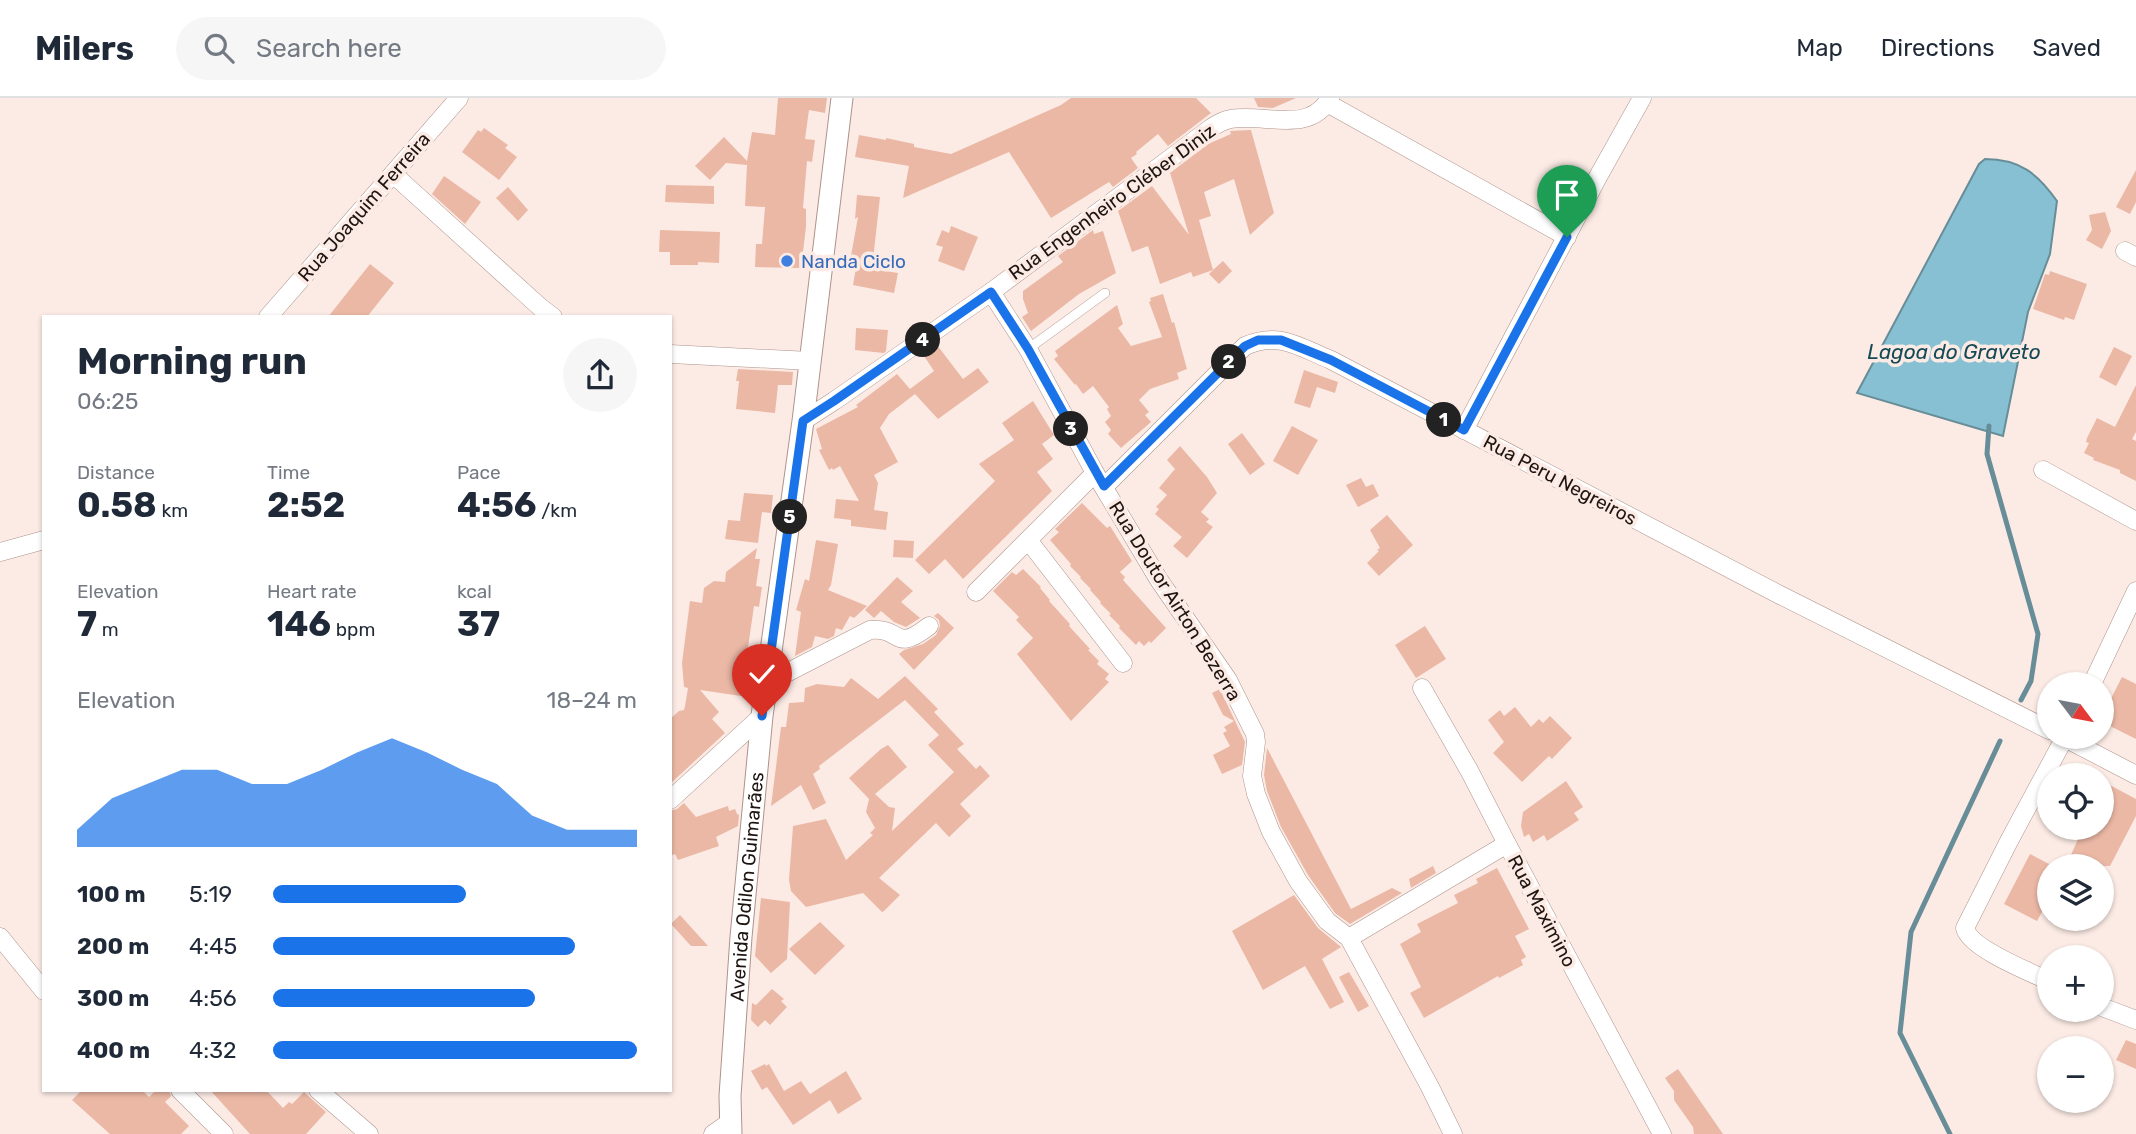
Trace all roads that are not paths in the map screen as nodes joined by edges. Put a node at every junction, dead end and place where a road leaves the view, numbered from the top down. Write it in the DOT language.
graph roads {
  1 [pos="459,98"];
  2 [pos="842,98"];
  3 [pos="1642,98"];
  4 [pos="1328,100"];
  5 [pos="393,174"];
  6 [pos="1567,237"];
  7 [pos="991,292"];
  8 [pos="1105,293"];
  9 [pos="270,315"];
  10 [pos="551,315"];
  11 [pos="1028,349"];
  12 [pos="672,354"];
  13 [pos="810,361"];
  14 [pos="803,421"];
  15 [pos="1464,430"];
  16 [pos="2043,470"];
  17 [pos="1100,480"];
  18 [pos="2136,521"];
  19 [pos="1028,540"];
  20 [pos="42,541"];
  21 [pos="0,552"];
  22 [pos="2136,591"];
  23 [pos="976,592"];
  24 [pos="929,626"];
  25 [pos="1123,663"];
  26 [pos="2098,672"];
  27 [pos="767,683"];
  28 [pos="1422,688"];
  29 [pos="762,716"];
  30 [pos="2037,723"];
  31 [pos="2054,749"];
  32 [pos="2087,749"];
  33 [pos="2136,775"];
  34 [pos="672,798"];
  35 [pos="1507,844"];
  36 [pos="0,937"];
  37 [pos="1349,938"];
  38 [pos="2037,975"];
  39 [pos="42,989"];
  40 [pos="2114,1012"];
  41 [pos="2136,1020"];
  42 [pos="182,1092"];
  43 [pos="322,1092"];
  44 [pos="725,1130"];
  45 [pos="223,1134"];
  46 [pos="369,1134"];
  47 [pos="1453,1134"];
  48 [pos="1662,1134"];
  1 -- 5 [label="street, Rua Joaquim Ferreira"];
  2 -- 13 [label="street, Avenida Odilon Guimarães"];
  3 -- 6 [label="street"];
  4 -- 6 [label="street"];
  4 -- 7 [label="street, Rua Engenheiro Cléber Diniz"];
  5 -- 9 [label="street, Rua Joaquim Ferreira"];
  5 -- 10 [label="street"];
  6 -- 15 [label="street"];
  7 -- 11 [label="street, Rua Doutor Airton Bezerra"];
  7 -- 14 [label="street, Rua Engenheiro Cléber Diniz"];
  8 -- 11 [label="lane"];
  11 -- 17 [label="street, Rua Doutor Airton Bezerra"];
  12 -- 13 [label="street"];
  13 -- 14 [label="street, Avenida Odilon Guimarães"];
  14 -- 27 [label="street, Avenida Odilon Guimarães"];
  15 -- 17 [label="street, Rua Peru Negreiros"];
  15 -- 30 [label="street, Rua Peru Negreiros"];
  16 -- 18 [label="street"];
  17 -- 19 [label="street, Rua Peru Negreiros"];
  17 -- 37 [label="street, Rua Doutor Airton Bezerra"];
  19 -- 23 [label="street, Rua Peru Negreiros"];
  19 -- 25 [label="street"];
  20 -- 21 [label="street"];
  22 -- 26 [label="street"];
  24 -- 27 [label="street"];
  27 -- 29 [label="street, Avenida Odilon Guimarães"];
  28 -- 35 [label="street, Rua Maximino"];
  29 -- 34 [label="street"];
  29 -- 44 [label="street, Avenida Odilon Guimarães"];
  31 -- 38 [label="street"];
  32 -- 33 [label="street, Rua Peru Negreiros"];
  35 -- 37 [label="street"];
  35 -- 48 [label="street, Rua Maximino"];
  36 -- 39 [label="street"];
  37 -- 47 [label="street, Rua Doutor Airton Bezerra"];
  40 -- 41 [label="street"];
  42 -- 45 [label="street"];
  43 -- 46 [label="street"];
}
